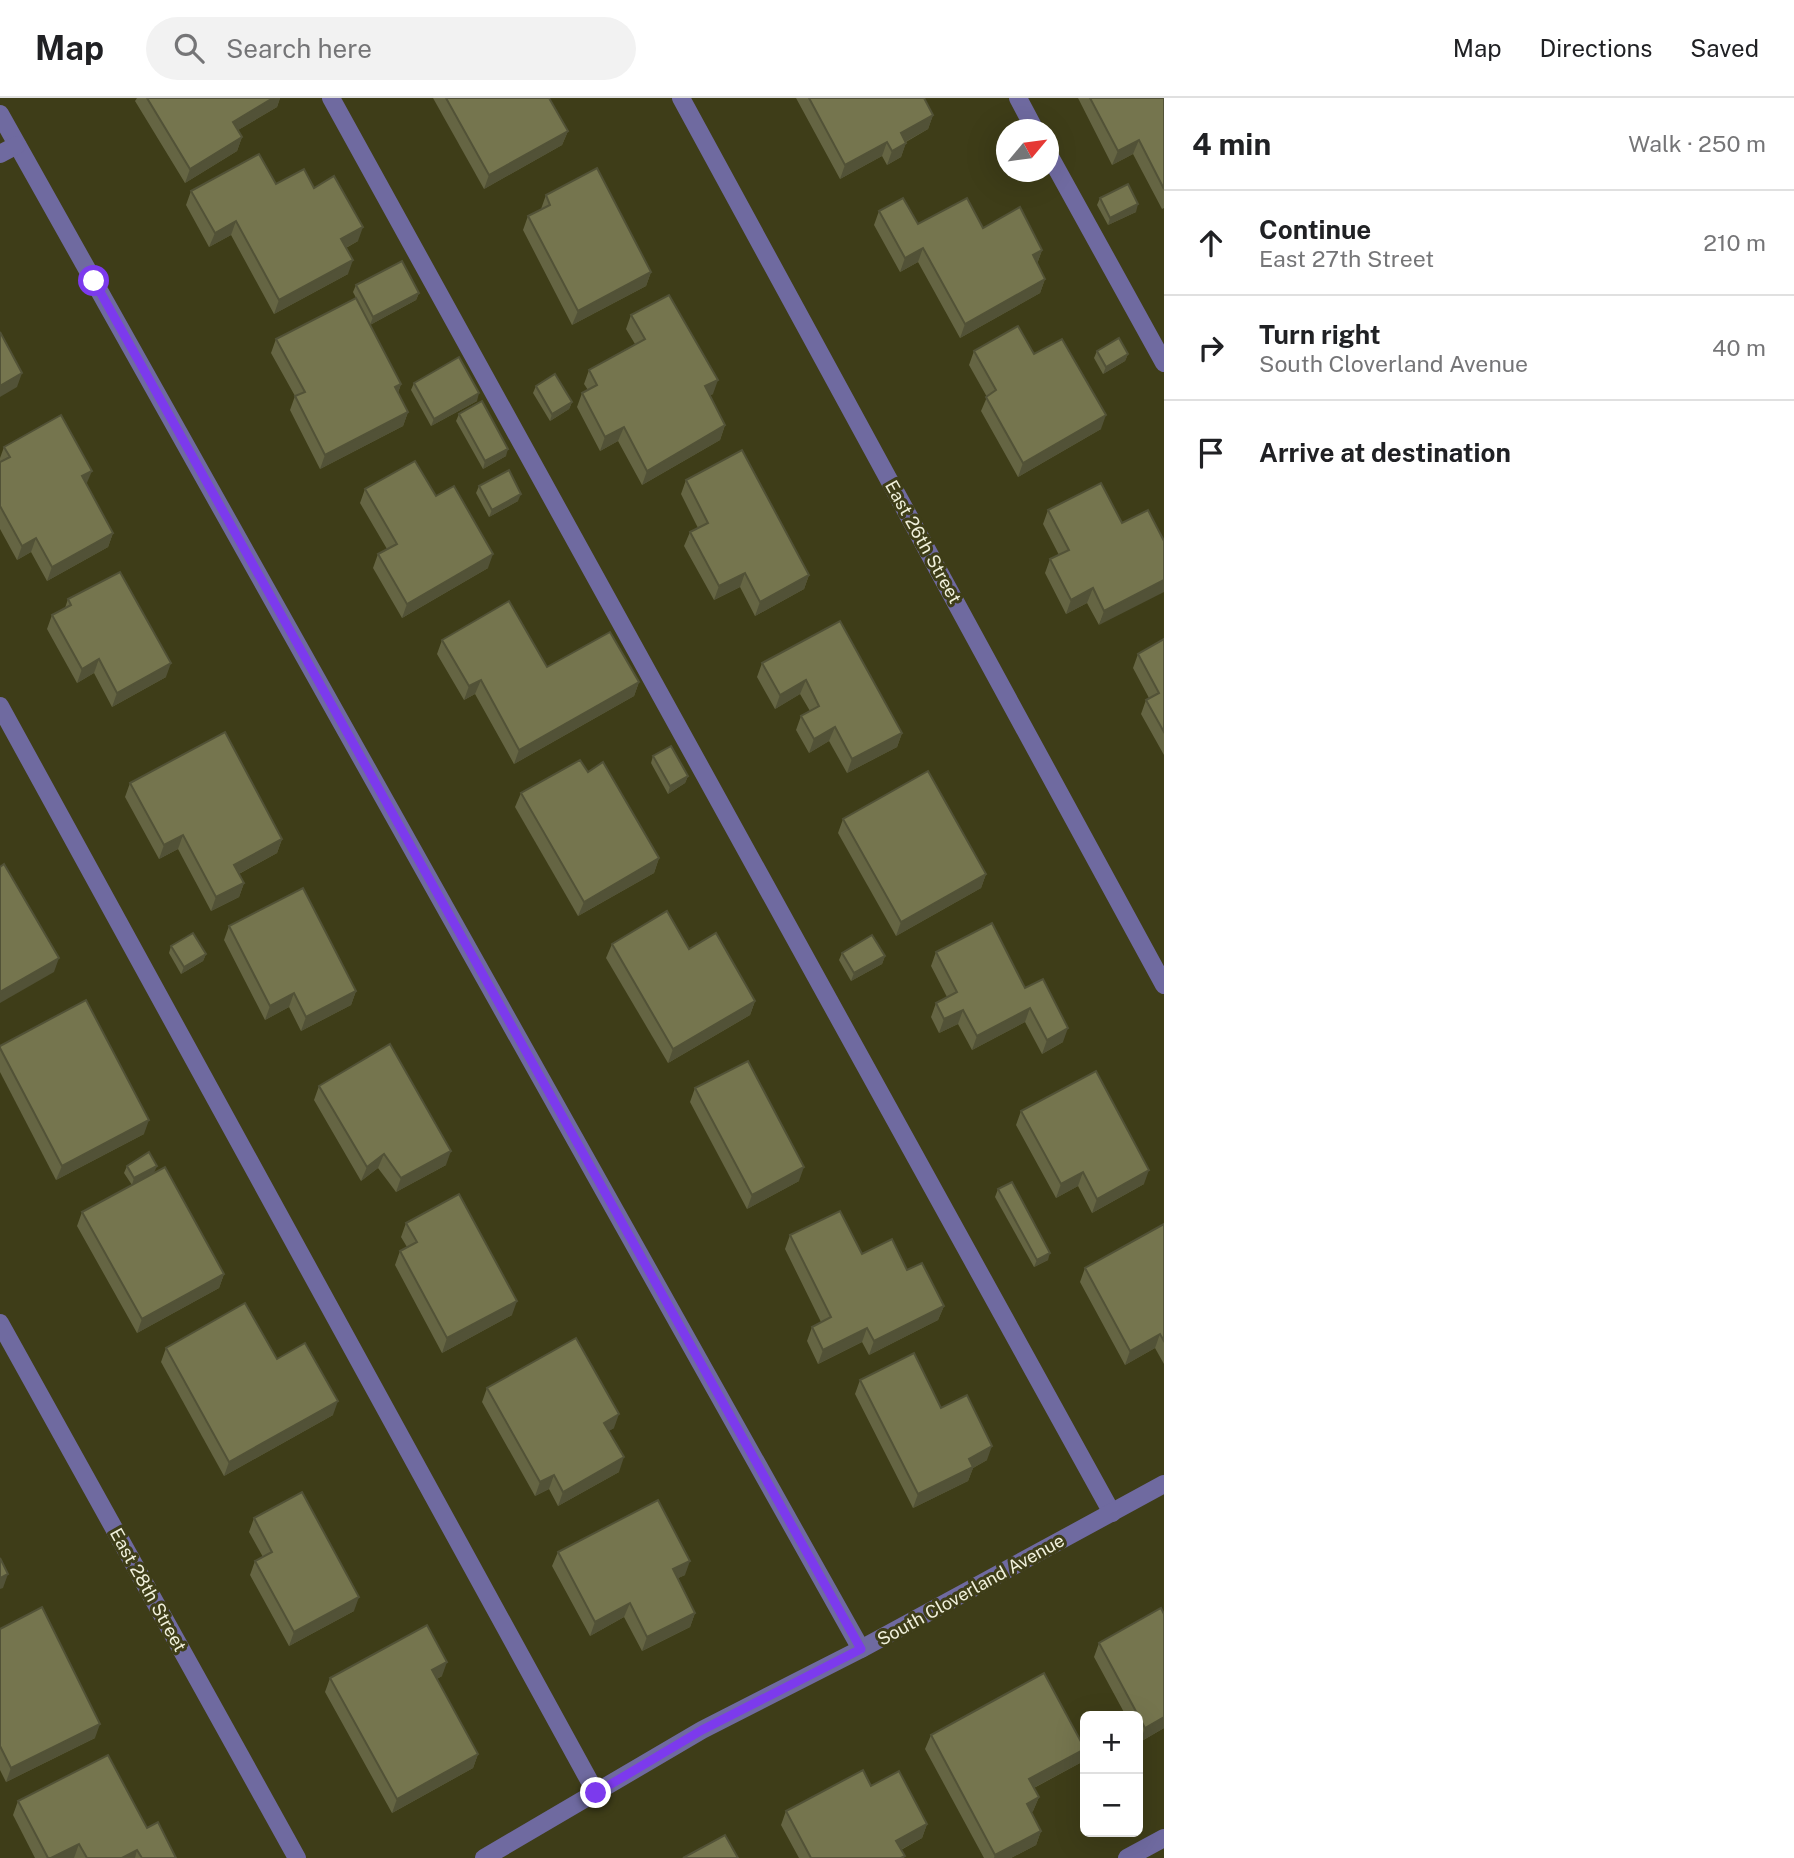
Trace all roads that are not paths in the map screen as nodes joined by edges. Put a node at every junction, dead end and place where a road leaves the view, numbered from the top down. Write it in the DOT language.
graph roads {
  1 [pos="331,98"];
  2 [pos="681,98"];
  3 [pos="1018,98"];
  4 [pos="0,114"];
  5 [pos="1029,119"];
  6 [pos="17,145"];
  7 [pos="0,154"];
  8 [pos="1059,173"];
  9 [pos="1164,363"];
  10 [pos="0,706"];
  11 [pos="1164,985"];
  12 [pos="0,1323"];
  13 [pos="1164,1484"];
  14 [pos="1112,1513"];
  15 [pos="861,1649"];
  16 [pos="596,1793"];
  17 [pos="1164,1838"];
  18 [pos="297,1858"];
  19 [pos="484,1858"];
  20 [pos="1127,1858"];
  1 -- 14 [label="street"];
  2 -- 11 [label="street, East 26th Street"];
  3 -- 5 [label="street"];
  4 -- 6 [label="street"];
  6 -- 7 [label="street"];
  6 -- 15 [label="street"];
  8 -- 9 [label="street"];
  10 -- 16 [label="street"];
  12 -- 18 [label="street, East 28th Street"];
  13 -- 14 [label="street, South Cloverland Avenue"];
  14 -- 15 [label="street, South Cloverland Avenue"];
  15 -- 16 [label="street, South Cloverland Avenue"];
  16 -- 19 [label="street, South Cloverland Avenue"];
  17 -- 20 [label="street"];
}
